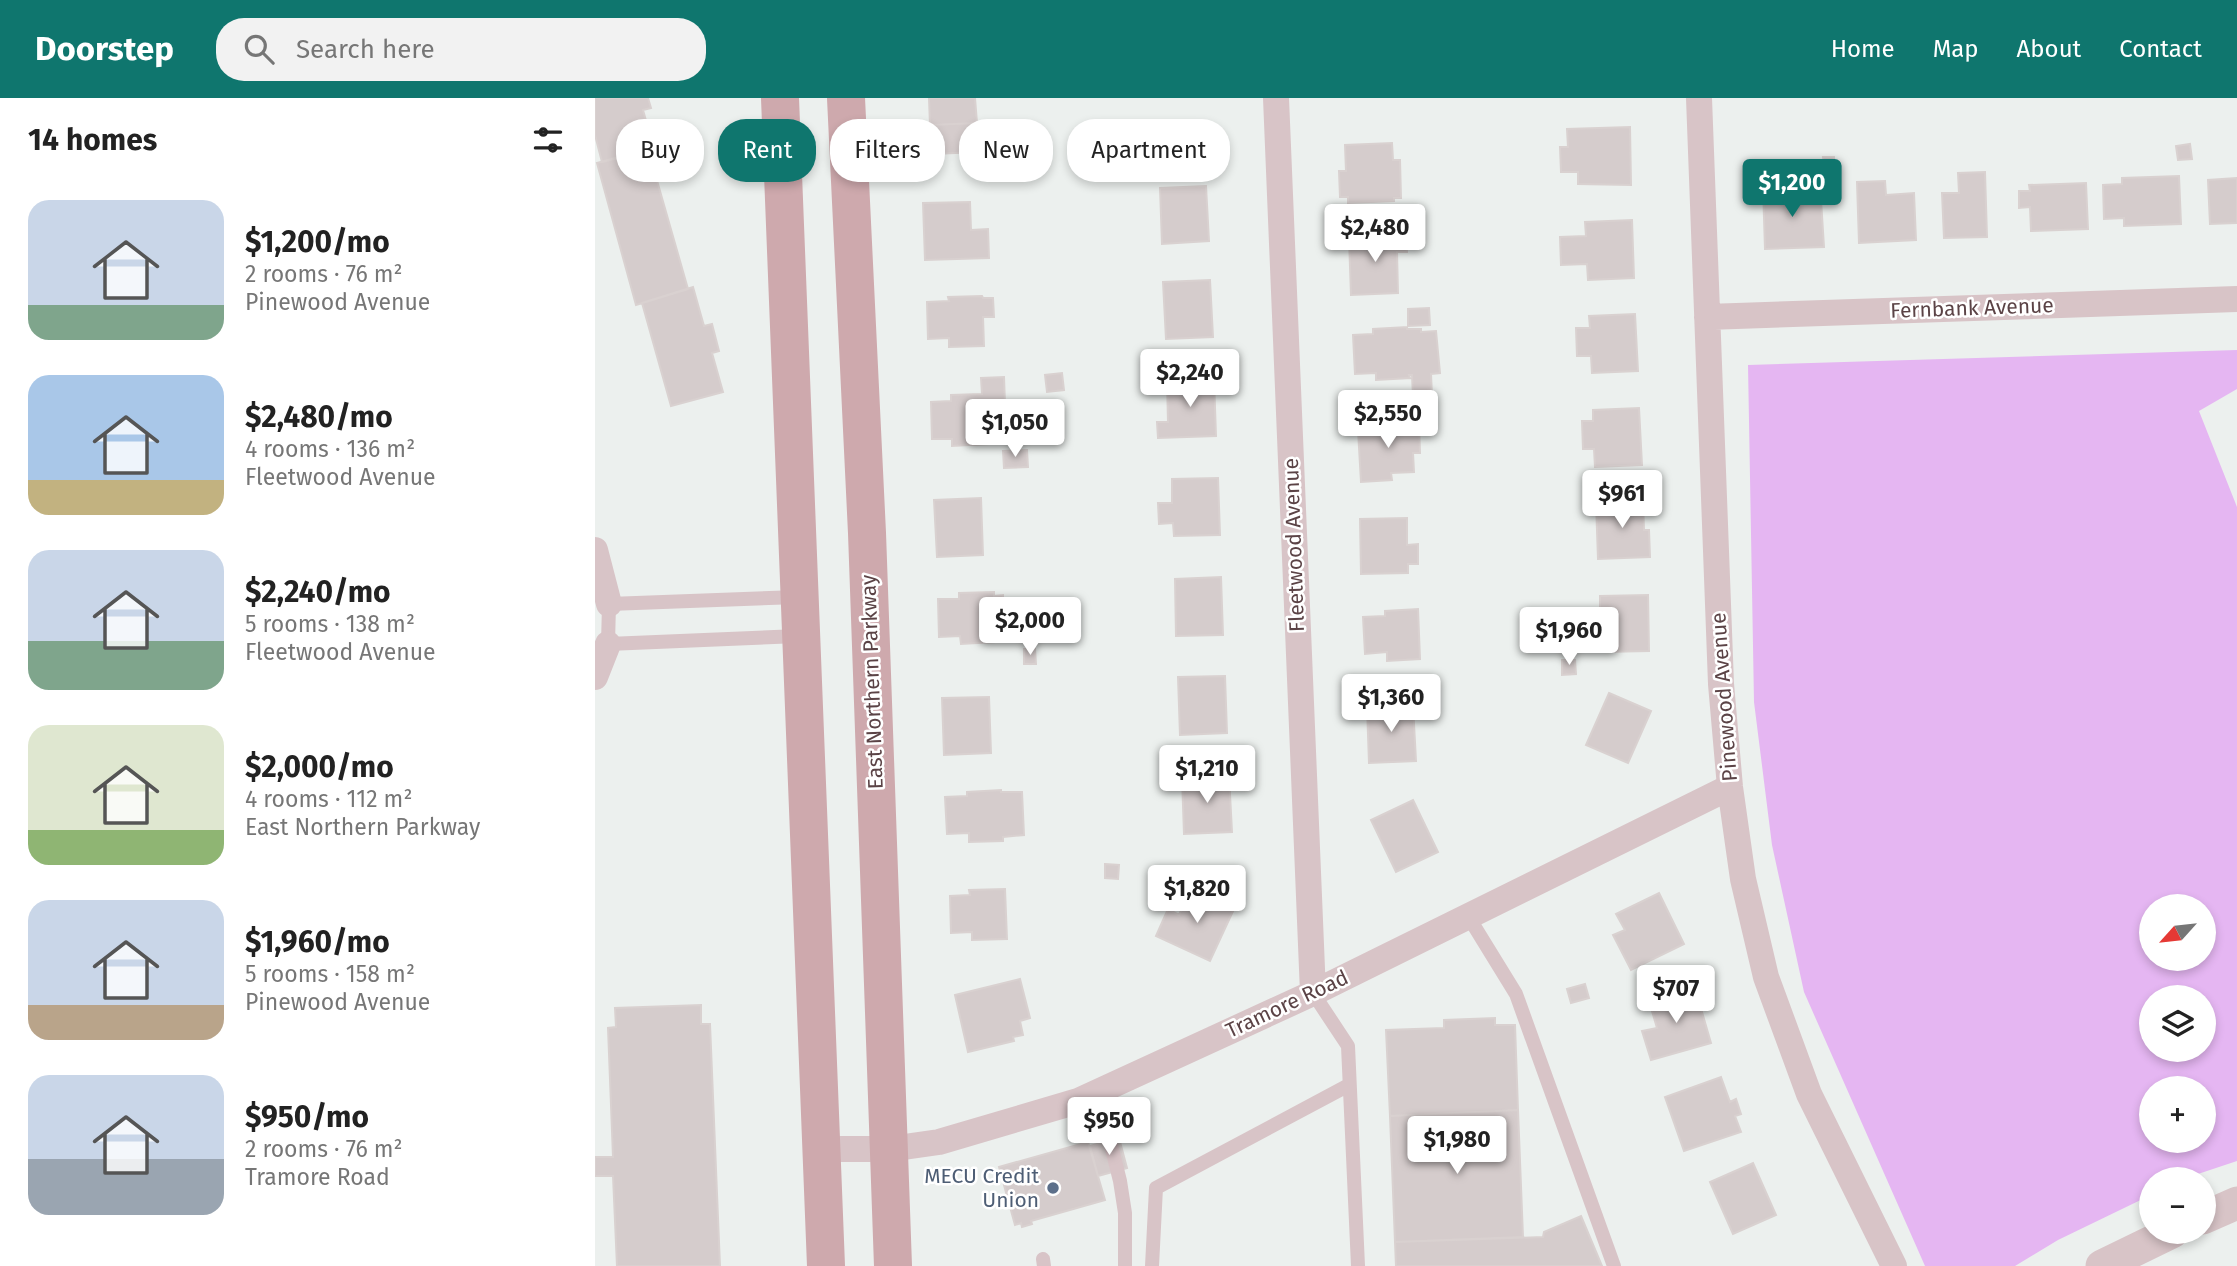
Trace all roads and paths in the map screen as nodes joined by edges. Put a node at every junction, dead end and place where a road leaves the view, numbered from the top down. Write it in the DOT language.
graph roads {
  1 [pos="780,98"];
  2 [pos="846,98"];
  3 [pos="1276,98"];
  4 [pos="1699,98"];
  5 [pos="2237,299"];
  6 [pos="1707,317"];
  7 [pos="595,550"];
  8 [pos="799,597"];
  9 [pos="609,604"];
  10 [pos="801,636"];
  11 [pos="608,644"];
  12 [pos="595,677"];
  13 [pos="1730,787"];
  14 [pos="1468,916"];
  15 [pos="1313,993"];
  16 [pos="1349,1086"];
  17 [pos="1098,1093"];
  18 [pos="822,1149"];
  19 [pos="890,1149"];
  20 [pos="2237,1203"];
  21 [pos="2216,1212"];
  22 [pos="2147,1244"];
  23 [pos="827,1266"];
  24 [pos="893,1266"];
  25 [pos="1125,1266"];
  26 [pos="1152,1266"];
  27 [pos="1358,1266"];
  28 [pos="1614,1266"];
  29 [pos="1894,1266"];
  30 [pos="2102,1266"];
  1 -- 8 [label="main road"];
  2 -- 19 [label="main road, East Northern Parkway"];
  3 -- 15 [label="street, Fleetwood Avenue"];
  4 -- 6 [label="street, Pinewood Avenue"];
  5 -- 6 [label="street, Fernbank Avenue"];
  6 -- 13 [label="street, Pinewood Avenue"];
  7 -- 9 [label="street"];
  8 -- 9 [label="lane"];
  8 -- 10 [label="main road"];
  9 -- 11 [label="lane"];
  10 -- 11 [label="lane"];
  10 -- 18 [label="main road"];
  11 -- 12 [label="street"];
  13 -- 14 [label="street, Tramore Road"];
  13 -- 29 [label="street, Pinewood Avenue"];
  14 -- 15 [label="street, Tramore Road"];
  14 -- 28 [label="lane"];
  15 -- 16 [label="lane"];
  15 -- 17 [label="street, Tramore Road"];
  16 -- 26 [label="lane"];
  16 -- 27 [label="lane"];
  17 -- 19 [label="street, Tramore Road"];
  17 -- 25 [label="lane"];
  18 -- 19 [label="street, Tramore Road"];
  18 -- 23 [label="main road"];
  19 -- 24 [label="main road, East Northern Parkway"];
  20 -- 21 [label="street"];
  22 -- 30 [label="street"];
}
